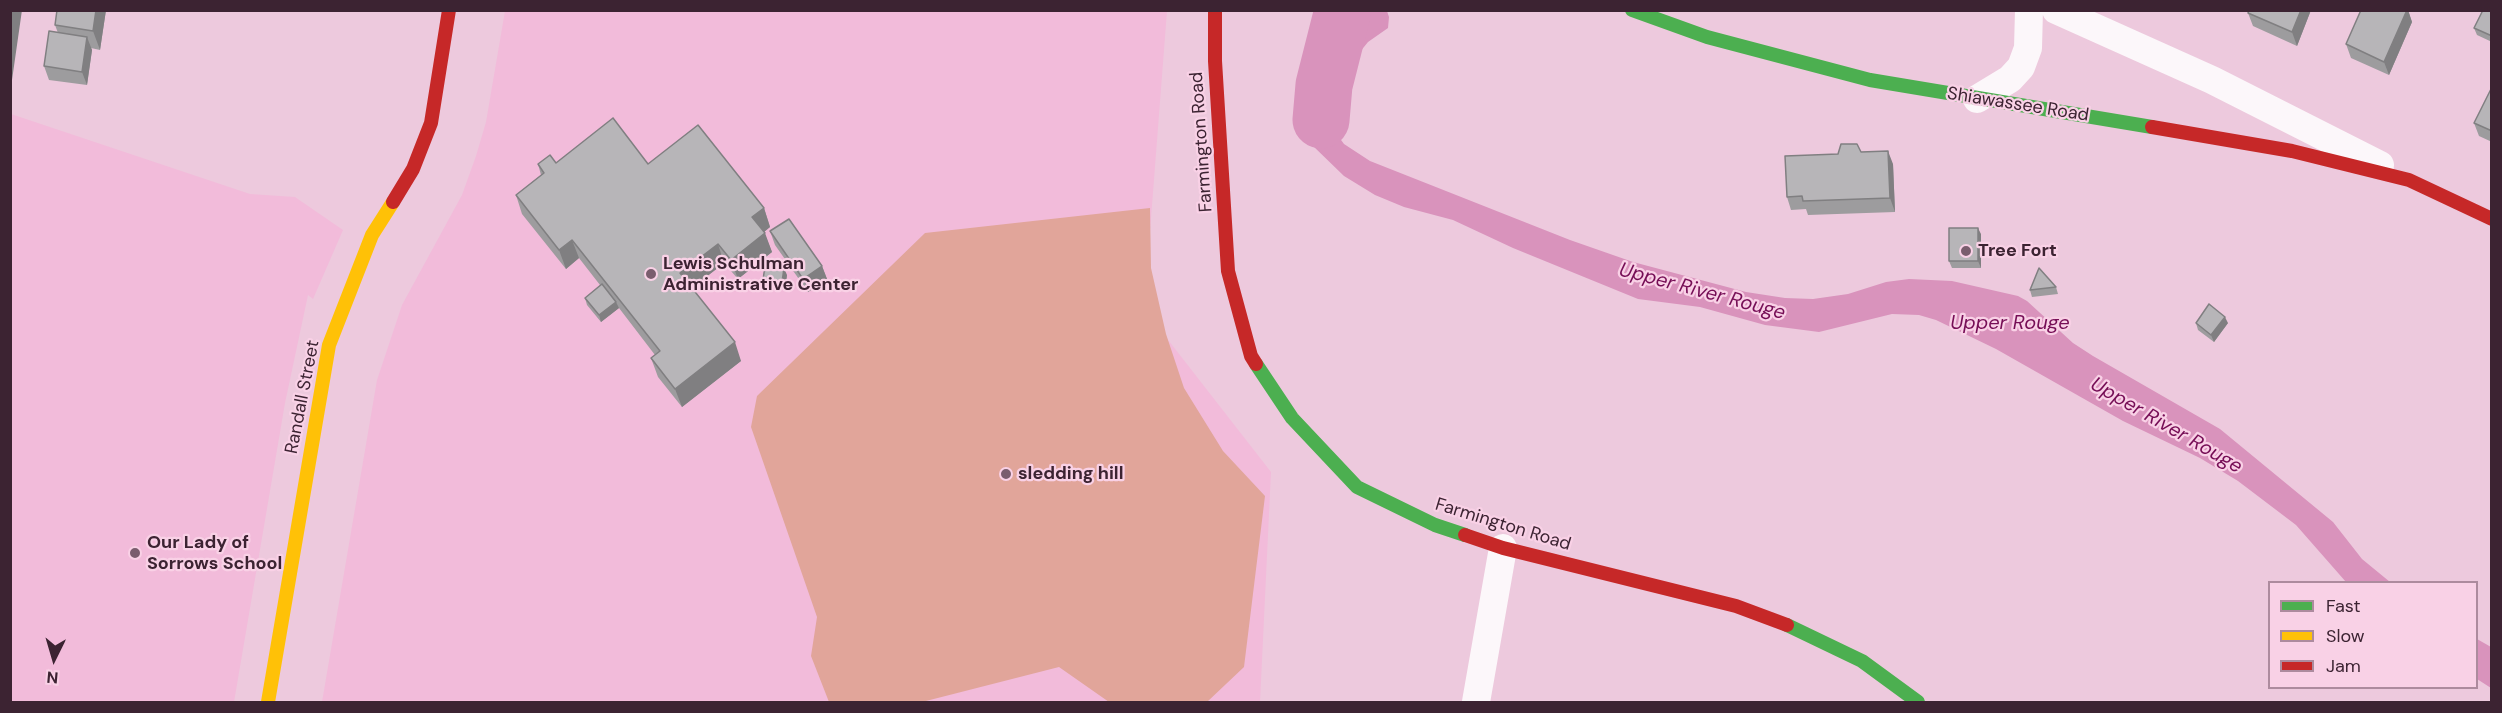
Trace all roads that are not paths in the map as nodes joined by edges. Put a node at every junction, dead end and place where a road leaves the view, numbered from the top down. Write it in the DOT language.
graph roads {
  1 [pos="449,10"];
  2 [pos="1215,10"];
  3 [pos="1632,10"];
  4 [pos="2029,10"];
  5 [pos="2056,10"];
  6 [pos="1977,99"];
  7 [pos="2409,180"];
  8 [pos="2492,219"];
  9 [pos="1503,548"];
  10 [pos="268,702"];
  11 [pos="1476,702"];
  12 [pos="1918,702"];
  1 -- 10 [label="street, Randall Street"];
  2 -- 9 [label="street, Farmington Road"];
  3 -- 6 [label="street, Shiawassee Road"];
  4 -- 6 [label="street"];
  5 -- 7 [label="street, Shiawassee Road"];
  6 -- 7 [label="street, Shiawassee Road"];
  7 -- 8 [label="street, Shiawassee Road"];
  9 -- 11 [label="street"];
  9 -- 12 [label="street, Farmington Road"];
}
